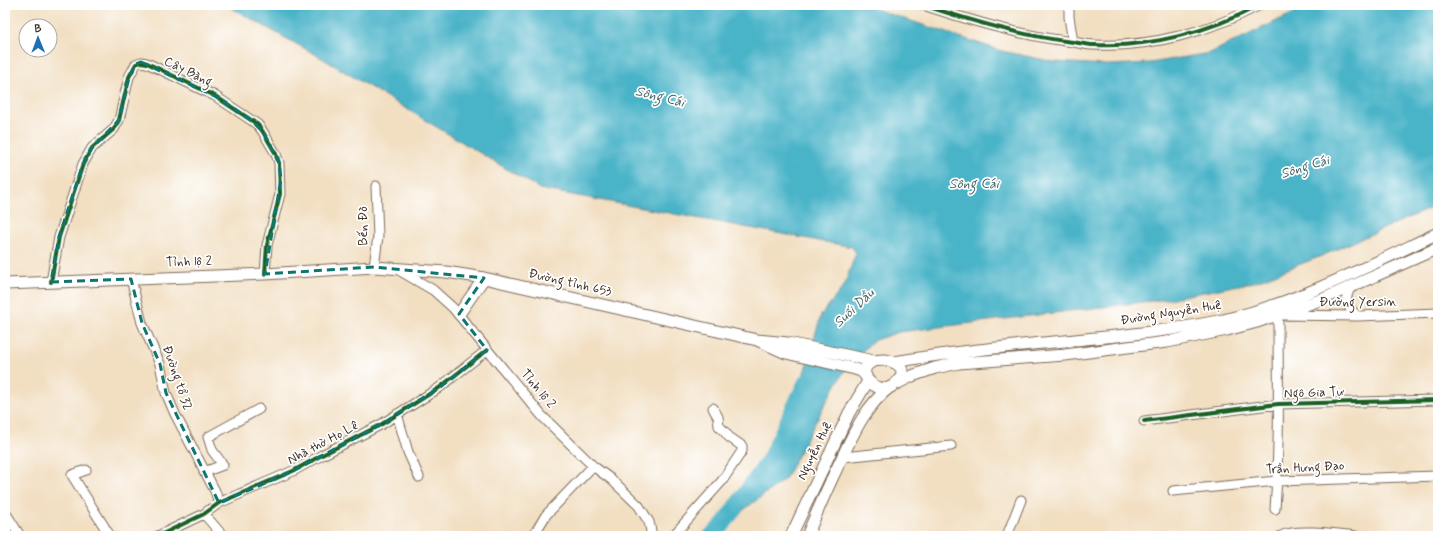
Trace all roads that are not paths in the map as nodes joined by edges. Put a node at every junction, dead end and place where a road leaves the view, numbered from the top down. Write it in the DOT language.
graph roads {
  1 [pos="923,5"];
  2 [pos="1069,5"];
  3 [pos="1260,5"];
  4 [pos="1073,42"];
  5 [pos="376,186"];
  6 [pos="1438,233"];
  7 [pos="1438,248"];
  8 [pos="374,267"];
  9 [pos="395,268"];
  10 [pos="264,274"];
  11 [pos="131,278"];
  12 [pos="484,278"];
  13 [pos="51,282"];
  14 [pos="5,284"];
  15 [pos="1351,287"];
  16 [pos="1277,310"];
  17 [pos="1438,313"];
  18 [pos="458,314"];
  19 [pos="1358,316"];
  20 [pos="1063,341"];
  21 [pos="487,350"];
  22 [pos="1064,355"];
  23 [pos="850,361"];
  24 [pos="874,361"];
  25 [pos="894,362"];
  26 [pos="867,378"];
  27 [pos="893,386"];
  28 [pos="1438,400"];
  29 [pos="1278,404"];
  30 [pos="713,408"];
  31 [pos="259,409"];
  32 [pos="397,414"];
  33 [pos="1144,421"];
  34 [pos="951,446"];
  35 [pos="843,457"];
  36 [pos="593,466"];
  37 [pos="86,470"];
  38 [pos="204,472"];
  39 [pos="1438,476"];
  40 [pos="419,477"];
  41 [pos="1277,481"];
  42 [pos="1173,491"];
  43 [pos="1021,500"];
  44 [pos="807,501"];
  45 [pos="219,503"];
  46 [pos="819,506"];
  47 [pos="1275,509"];
  48 [pos="5,512"];
  49 [pos="204,514"];
  50 [pos="20,536"];
  51 [pos="110,536"];
  52 [pos="158,536"];
  53 [pos="223,536"];
  54 [pos="533,536"];
  55 [pos="652,536"];
  56 [pos="673,536"];
  57 [pos="792,536"];
  58 [pos="807,536"];
  59 [pos="1007,536"];
  60 [pos="1281,536"];
  61 [pos="1356,536"];
  1 -- 4 [label="street"];
  2 -- 4 [label="street"];
  3 -- 4 [label="street"];
  5 -- 8 [label="street, Bến Đò"];
  6 -- 16 [label="main road, Đường Nguyễn Huệ"];
  7 -- 15 [label="main road, Đường Nguyễn Huệ"];
  8 -- 9 [label="main road, Đường tỉnh 653"];
  8 -- 10 [label="main road, Tỉnh lộ 2"];
  9 -- 12 [label="main road, Đường tỉnh 653"];
  9 -- 18 [label="street, Tỉnh lộ 2"];
  10 -- 11 [label="main road, Tỉnh lộ 2"];
  10 -- 13 [label="street, Cây Bàng"];
  11 -- 13 [label="main road, Tỉnh lộ 2"];
  11 -- 38 [label="street, Đường tổ 32"];
  12 -- 18 [label="main road"];
  12 -- 23 [label="main road, Đường tỉnh 653"];
  13 -- 14 [label="main road, Tỉnh lộ 2"];
  15 -- 16 [label="main road, Đường Nguyễn Huệ"];
  15 -- 19 [label="street"];
  16 -- 19 [label="street, Đường Yersin"];
  16 -- 20 [label="main road, Đường Nguyễn Huệ"];
  16 -- 22 [label="main road, Đường Nguyễn Huệ"];
  16 -- 29 [label="street"];
  17 -- 19 [label="street, Đường Yersin"];
  18 -- 21 [label="street, Tỉnh lộ 2"];
  20 -- 22 [label="main road"];
  20 -- 25 [label="main road, Đường Nguyễn Huệ"];
  21 -- 32 [label="street, Nhà thờ Họ Lê"];
  21 -- 36 [label="street, Tỉnh lộ 2"];
  22 -- 27 [label="main road, Đường Nguyễn Huệ"];
  23 -- 24 [label="main road, Đường tỉnh 653"];
  23 -- 26 [label="main road, Đường tỉnh 653"];
  24 -- 25 [label="main road"];
  24 -- 26 [label="main road"];
  25 -- 27 [label="main road"];
  26 -- 27 [label="main road"];
  26 -- 44 [label="main road, Nguyễn Huệ"];
  27 -- 35 [label="main road, Nguyễn Huệ"];
  28 -- 29 [label="street, Ngô Gia Tự"];
  29 -- 33 [label="street, Ngô Gia Tự"];
  29 -- 41 [label="street"];
  30 -- 56 [label="street"];
  31 -- 38 [label="street"];
  32 -- 40 [label="street"];
  32 -- 45 [label="street, Nhà thờ Họ Lê"];
  34 -- 35 [label="street"];
  35 -- 46 [label="main road, Nguyễn Huệ"];
  36 -- 54 [label="street"];
  36 -- 55 [label="street, Tỉnh lộ 2"];
  37 -- 51 [label="street"];
  38 -- 45 [label="street, Đường tổ 32"];
  39 -- 41 [label="street, Trần Hưng Đạo"];
  41 -- 42 [label="street, Trần Hưng Đạo"];
  41 -- 47 [label="street"];
  43 -- 59 [label="street"];
  44 -- 46 [label="street"];
  44 -- 57 [label="main road, Nguyễn Huệ"];
  45 -- 49 [label="street, Nhà thờ Họ Lê"];
  46 -- 58 [label="main road, Nguyễn Huệ"];
  48 -- 50 [label="street"];
  49 -- 52 [label="street, Nhà thờ Họ Lê"];
  49 -- 53 [label="street"];
  60 -- 61 [label="street"];
}
